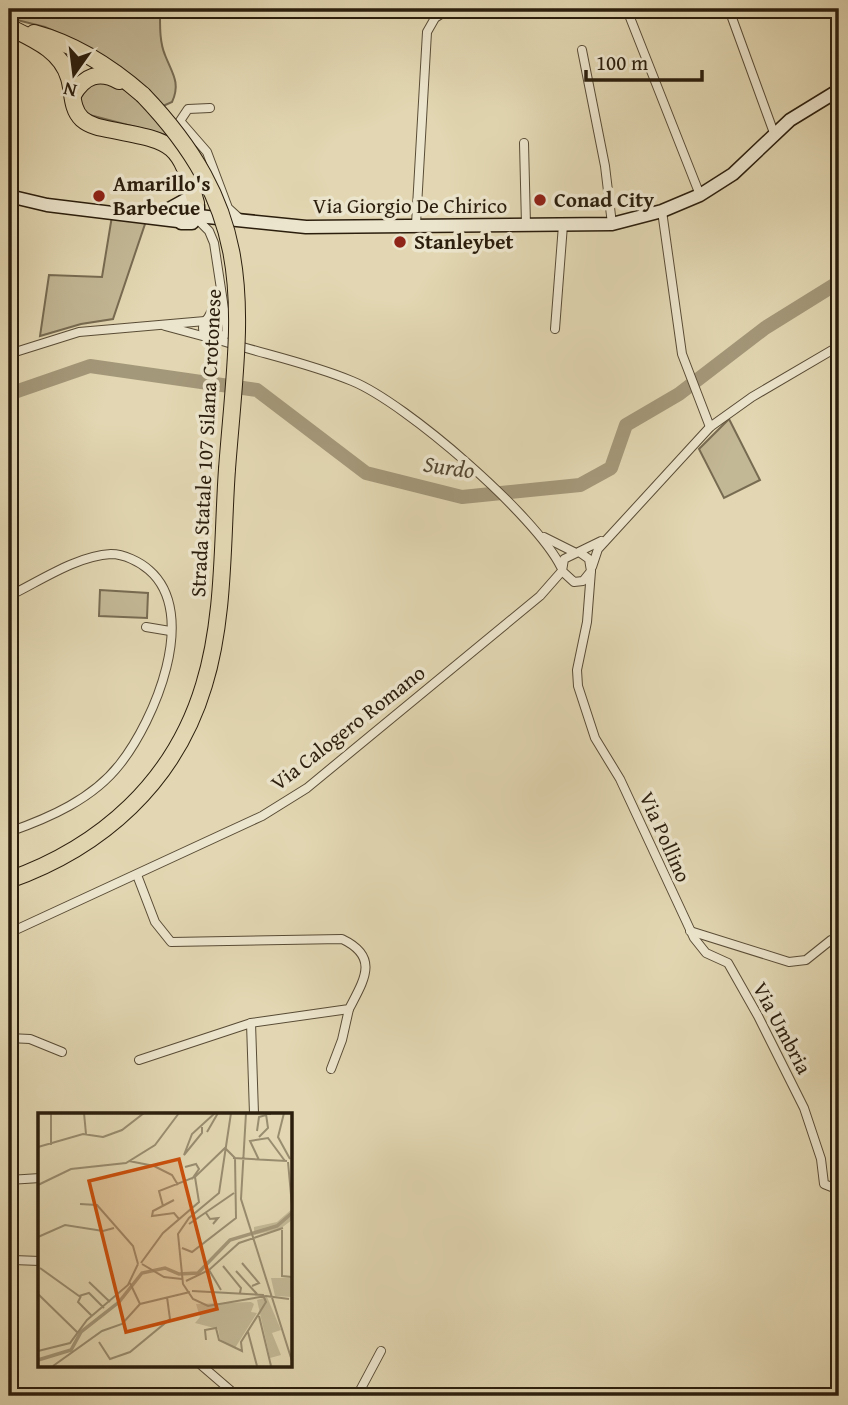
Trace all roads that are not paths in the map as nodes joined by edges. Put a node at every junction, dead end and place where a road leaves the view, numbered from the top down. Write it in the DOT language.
graph roads {
  1 [pos="449,9"];
  2 [pos="629,15"];
  3 [pos="731,15"];
  4 [pos="9,27"];
  5 [pos="582,50"];
  6 [pos="839,90"];
  7 [pos="73,95"];
  8 [pos="144,95"];
  9 [pos="210,108"];
  10 [pos="774,133"];
  11 [pos="524,143"];
  12 [pos="700,195"];
  13 [pos="9,196"];
  14 [pos="662,211"];
  15 [pos="189,212"];
  16 [pos="232,221"];
  17 [pos="416,224"];
  18 [pos="612,224"];
  19 [pos="526,225"];
  20 [pos="563,225"];
  21 [pos="215,243"];
  22 [pos="221,294"];
  23 [pos="206,319"];
  24 [pos="226,322"];
  25 [pos="155,324"];
  26 [pos="555,329"];
  27 [pos="227,332"];
  28 [pos="206,337"];
  29 [pos="219,340"];
  30 [pos="839,346"];
  31 [pos="261,353"];
  32 [pos="9,354"];
  33 [pos="710,427"];
  34 [pos="617,529"];
  35 [pos="538,533"];
  36 [pos="577,552"];
  37 [pos="562,569"];
  38 [pos="592,569"];
  39 [pos="572,582"];
  40 [pos="9,596"];
  41 [pos="540,596"];
  42 [pos="590,602"];
  43 [pos="146,626"];
  44 [pos="170,631"];
  45 [pos="9,832"];
  46 [pos="137,875"];
  47 [pos="9,880"];
  48 [pos="690,931"];
  49 [pos="9,933"];
  50 [pos="839,944"];
  51 [pos="349,1009"];
  52 [pos="251,1023"];
  53 [pos="9,1038"];
  54 [pos="62,1052"];
  55 [pos="139,1060"];
  56 [pos="331,1069"];
  57 [pos="254,1113"];
  58 [pos="38,1178"];
  59 [pos="9,1181"];
  60 [pos="839,1190"];
  61 [pos="13,1260"];
  62 [pos="38,1261"];
  63 [pos="381,1351"];
  64 [pos="202,1366"];
  65 [pos="237,1396"];
  66 [pos="357,1396"];
  1 -- 17 [label="street"];
  2 -- 12 [label="street"];
  3 -- 10 [label="street"];
  4 -- 7 [label="highway"];
  4 -- 8 [label="highway, Strada Statale 107 Silana Crotonese"];
  5 -- 18 [label="street"];
  6 -- 10 [label="main road, Via Giorgio De Chirico"];
  7 -- 8 [label="highway"];
  7 -- 15 [label="highway"];
  8 -- 47 [label="highway, Strada Statale 107 Silana Crotonese, bridge"];
  9 -- 16 [label="street"];
  10 -- 12 [label="main road, Via Giorgio De Chirico"];
  11 -- 19 [label="street"];
  12 -- 14 [label="main road, Via Giorgio De Chirico"];
  13 -- 15 [label="main road, Via Giorgio De Chirico"];
  14 -- 18 [label="main road, Via Giorgio De Chirico"];
  14 -- 33 [label="street"];
  15 -- 16 [label="main road, Via Giorgio De Chirico"];
  15 -- 21 [label="street"];
  16 -- 17 [label="main road, Via Giorgio De Chirico"];
  16 -- 21 [label="street"];
  17 -- 19 [label="main road, Via Giorgio De Chirico"];
  18 -- 20 [label="main road, Via Giorgio De Chirico"];
  19 -- 20 [label="main road, Via Giorgio De Chirico"];
  20 -- 26 [label="street"];
  21 -- 22 [label="street"];
  22 -- 23 [label="street"];
  22 -- 24 [label="street"];
  23 -- 24 [label="street"];
  23 -- 25 [label="street"];
  23 -- 28 [label="street"];
  24 -- 27 [label="street"];
  25 -- 28 [label="street"];
  25 -- 32 [label="street"];
  27 -- 29 [label="street"];
  27 -- 31 [label="street"];
  28 -- 29 [label="street"];
  29 -- 31 [label="street"];
  30 -- 33 [label="street"];
  31 -- 35 [label="street"];
  33 -- 34 [label="street"];
  34 -- 36 [label="street"];
  34 -- 38 [label="street"];
  35 -- 36 [label="street"];
  35 -- 37 [label="street"];
  36 -- 37 [label="street"];
  36 -- 38 [label="street"];
  37 -- 39 [label="street"];
  37 -- 41 [label="street"];
  38 -- 39 [label="street"];
  38 -- 42 [label="street, Via Pollino"];
  39 -- 41 [label="street"];
  39 -- 42 [label="street"];
  40 -- 44 [label="street"];
  41 -- 46 [label="street, Via Calogero Romano"];
  42 -- 48 [label="street, Via Pollino"];
  43 -- 44 [label="street"];
  44 -- 45 [label="street"];
  46 -- 49 [label="street, Via Calogero Romano"];
  46 -- 51 [label="street"];
  48 -- 50 [label="street"];
  48 -- 60 [label="street, Via Umbria"];
  51 -- 52 [label="street"];
  51 -- 56 [label="street"];
  52 -- 55 [label="street"];
  52 -- 57 [label="street"];
  53 -- 54 [label="street"];
  58 -- 59 [label="street"];
  61 -- 62 [label="street"];
  63 -- 66 [label="street"];
  64 -- 65 [label="street"];
}
